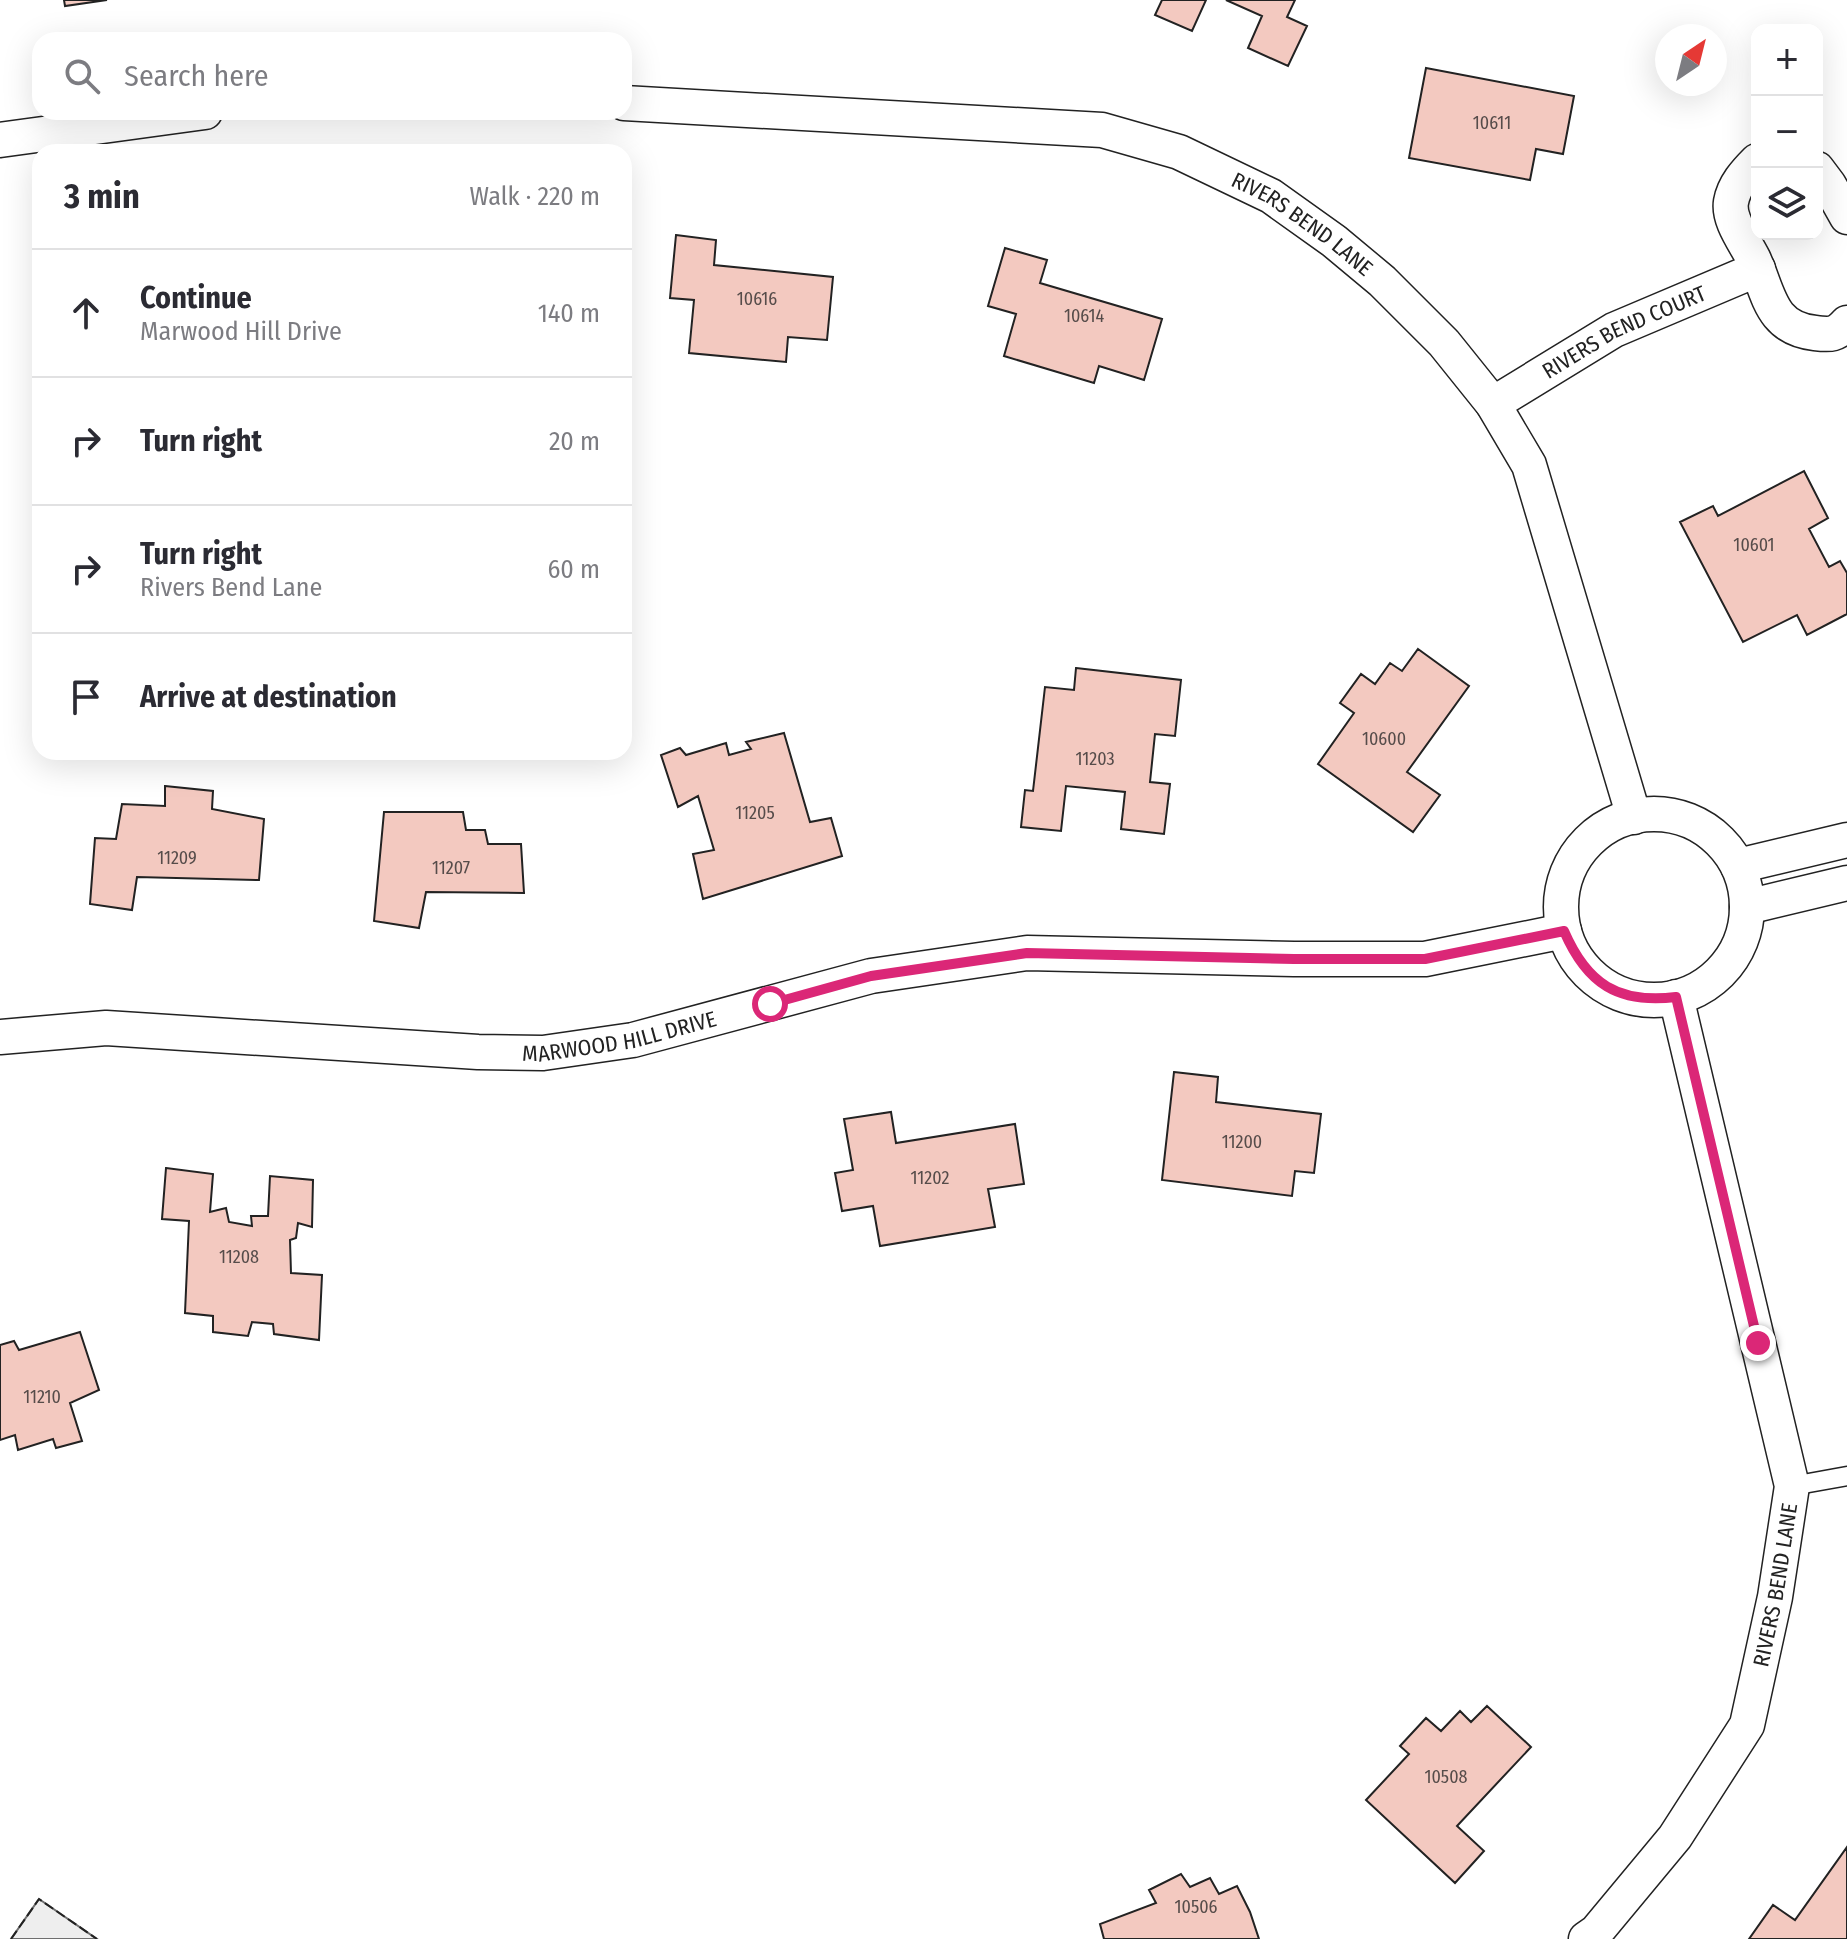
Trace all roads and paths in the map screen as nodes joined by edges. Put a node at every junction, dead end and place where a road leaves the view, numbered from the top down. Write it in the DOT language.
graph roads {
  1 [pos="632,103"];
  2 [pos="146,120"];
  3 [pos="0,140"];
  4 [pos="1751,166"];
  5 [pos="1823,177"];
  6 [pos="1847,217"];
  7 [pos="1758,269"];
  8 [pos="1847,323"];
  9 [pos="1493,404"];
  10 [pos="1634,817"];
  11 [pos="1847,840"];
  12 [pos="1738,866"];
  13 [pos="1847,883"];
  14 [pos="1747,907"];
  15 [pos="1564,931"];
  16 [pos="1676,997"];
  17 [pos="0,1037"];
  18 [pos="1847,1476"];
  19 [pos="1792,1486"];
  20 [pos="1586,1939"];
  1 -- 9 [label="street, RIVERS BEND LANE"];
  2 -- 3 [label="street"];
  4 -- 7 [label="street"];
  5 -- 6 [label="street"];
  7 -- 8 [label="street"];
  7 -- 9 [label="street, RIVERS BEND COURT"];
  9 -- 10 [label="street, RIVERS BEND LANE"];
  10 -- 12 [label="street"];
  10 -- 15 [label="street"];
  11 -- 12 [label="street"];
  12 -- 14 [label="street"];
  13 -- 14 [label="street"];
  14 -- 16 [label="street"];
  15 -- 16 [label="street"];
  15 -- 17 [label="street, MARWOOD HILL DRIVE"];
  16 -- 19 [label="street, RIVERS BEND LANE"];
  18 -- 19 [label="lane"];
  19 -- 20 [label="street, RIVERS BEND LANE"];
}
